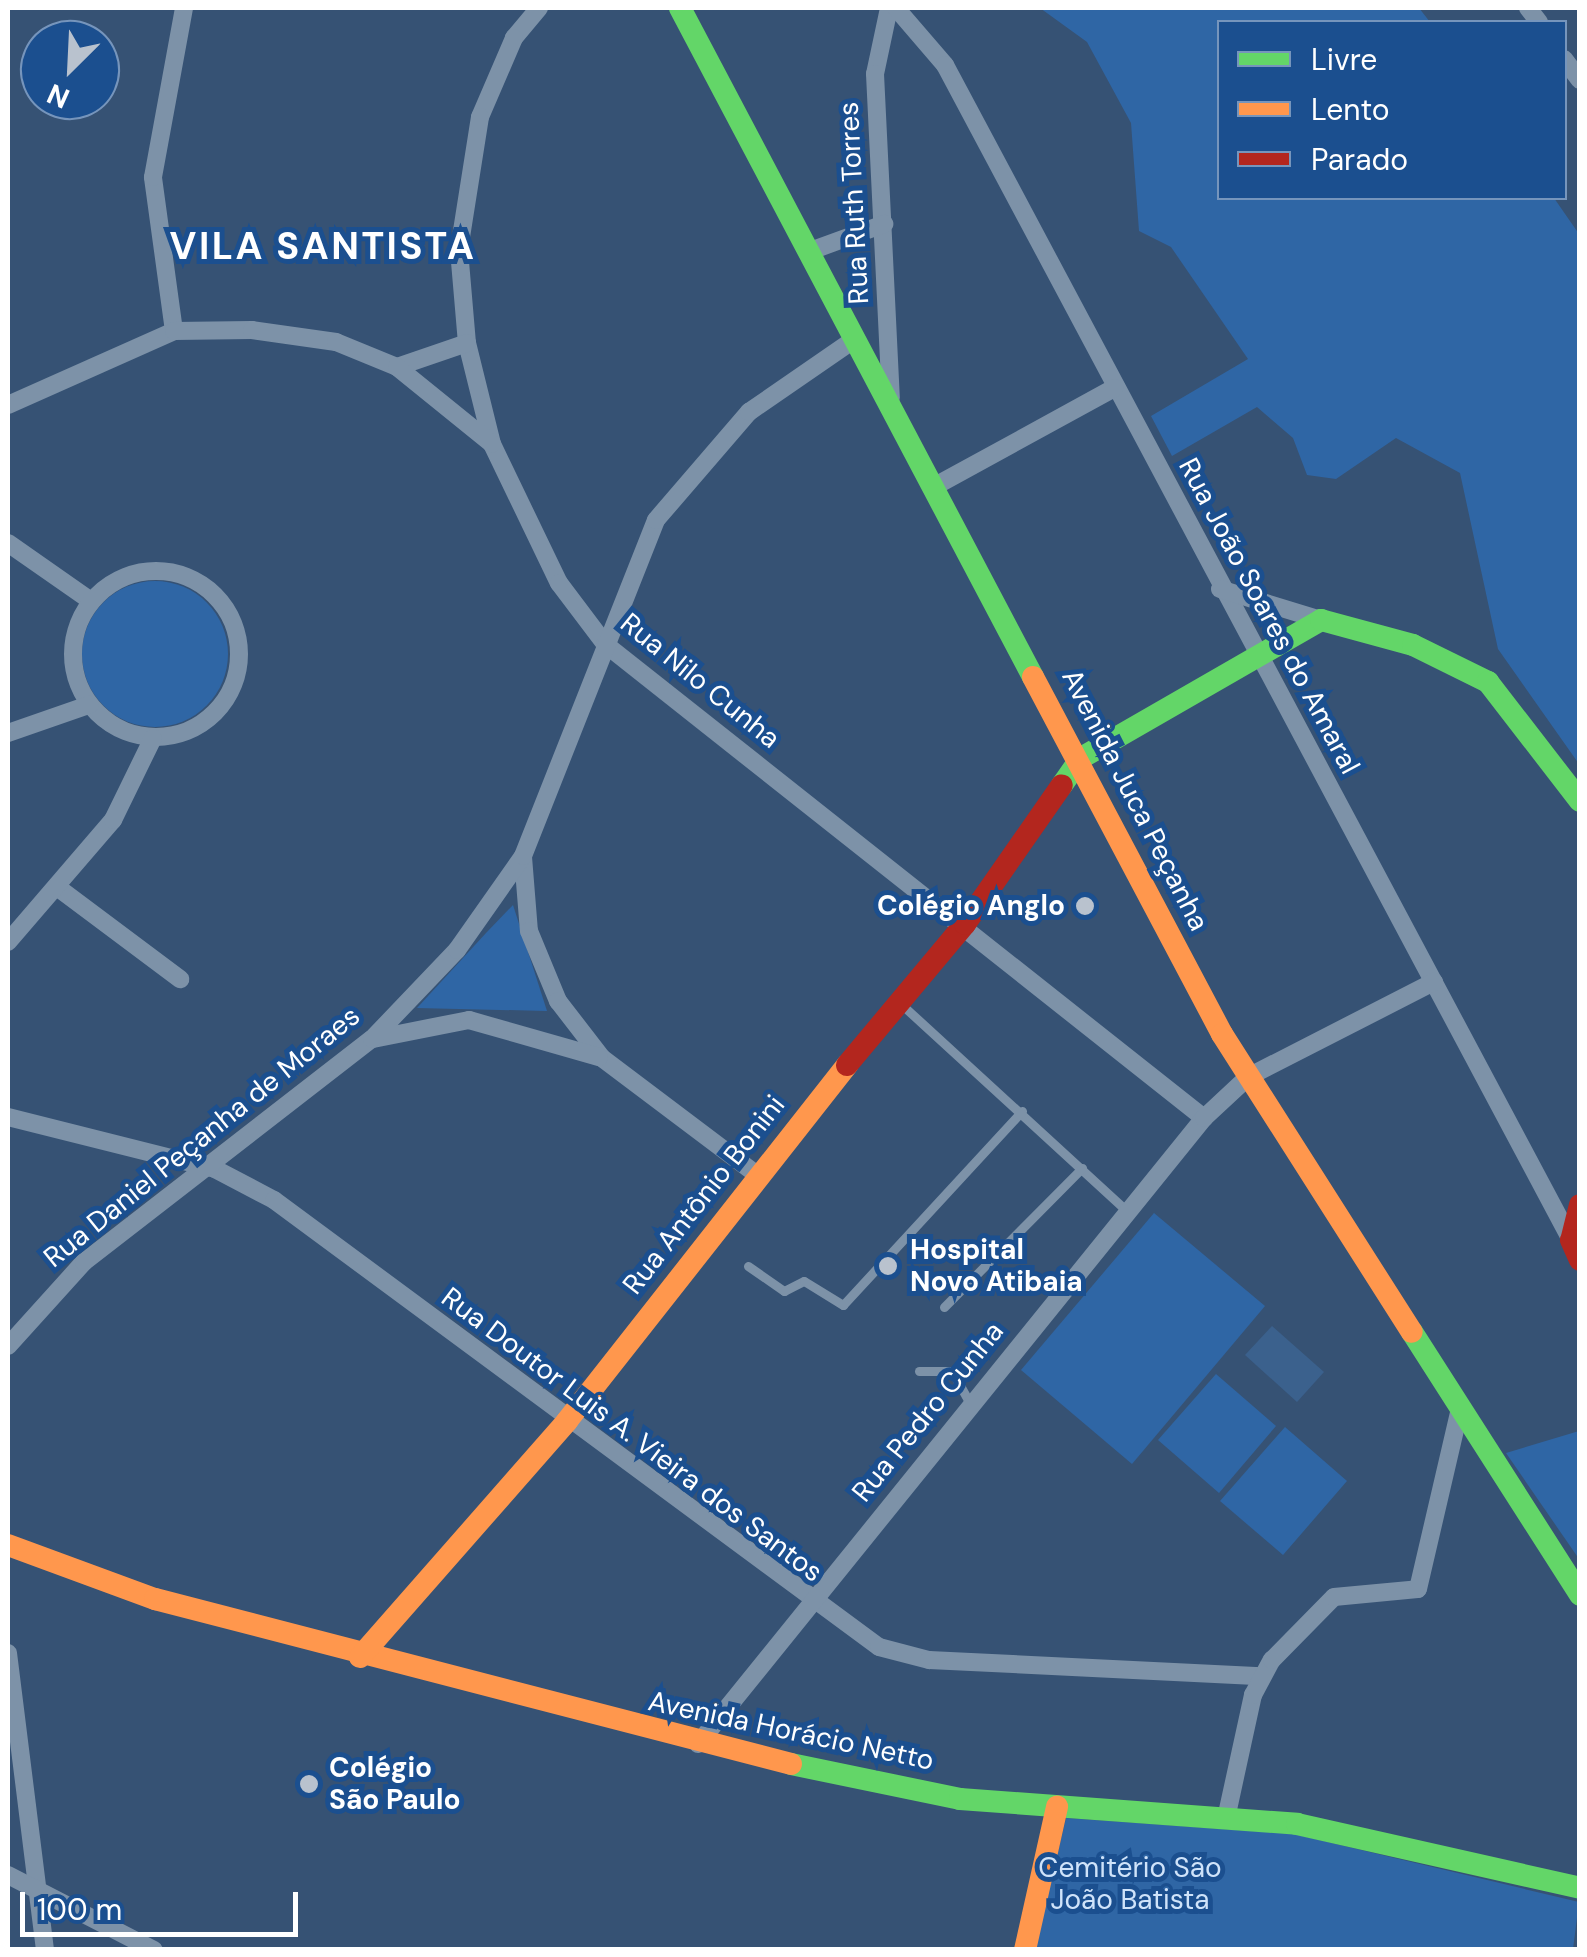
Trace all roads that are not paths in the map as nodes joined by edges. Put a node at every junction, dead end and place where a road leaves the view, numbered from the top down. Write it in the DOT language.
graph roads {
  1 [pos="184,8"];
  2 [pos="539,8"];
  3 [pos="680,8"];
  4 [pos="892,8"];
  5 [pos="884,224"];
  6 [pos="812,250"];
  7 [pos="174,331"];
  8 [pos="855,339"];
  9 [pos="466,343"];
  10 [pos="397,367"];
  11 [pos="1114,388"];
  12 [pos="891,398"];
  13 [pos="8,404"];
  14 [pos="492,444"];
  15 [pos="937,485"];
  16 [pos="8,543"];
  17 [pos="1220,590"];
  18 [pos="90,602"];
  19 [pos="1321,620"];
  20 [pos="605,644"];
  21 [pos="1255,660"];
  22 [pos="89,705"];
  23 [pos="8,733"];
  24 [pos="153,738"];
  25 [pos="1081,758"];
  26 [pos="1580,800"];
  27 [pos="523,856"];
  28 [pos="61,890"];
  29 [pos="965,924"];
  30 [pos="8,942"];
  31 [pos="180,979"];
  32 [pos="1434,982"];
  33 [pos="558,1001"];
  34 [pos="899,1002"];
  35 [pos="542,1035"];
  36 [pos="372,1039"];
  37 [pos="602,1058"];
  38 [pos="1248,1076"];
  39 [pos="1022,1111"];
  40 [pos="8,1117"];
  41 [pos="1204,1118"];
  42 [pos="1082,1168"];
  43 [pos="215,1169"];
  44 [pos="756,1174"];
  45 [pos="1580,1205"];
  46 [pos="1128,1212"];
  47 [pos="1575,1250"];
  48 [pos="748,1266"];
  49 [pos="944,1307"];
  50 [pos="8,1346"];
  51 [pos="919,1371"];
  52 [pos="970,1404"];
  53 [pos="1460,1409"];
  54 [pos="567,1421"];
  55 [pos="8,1544"];
  56 [pos="1580,1595"];
  57 [pos="808,1602"];
  58 [pos="8,1654"];
  59 [pos="360,1657"];
  60 [pos="1260,1676"];
  61 [pos="698,1744"];
  62 [pos="1057,1806"];
  63 [pos="1227,1814"];
  64 [pos="8,1875"];
  65 [pos="1580,1888"];
  66 [pos="37,1890"];
  67 [pos="45,1950"];
  68 [pos="154,1950"];
  69 [pos="1024,1950"];
  1 -- 7 [label="street"];
  2 -- 9 [label="street, Rua Nilo Cunha"];
  3 -- 6 [label="main road, Avenida Juca Peçanha"];
  4 -- 5 [label="street, Rua Ruth Torres"];
  4 -- 11 [label="street, Rua João Soares do Amaral"];
  5 -- 6 [label="street"];
  5 -- 12 [label="street, Rua Ruth Torres"];
  6 -- 8 [label="main road, Avenida Juca Peçanha"];
  7 -- 10 [label="street"];
  7 -- 13 [label="street"];
  8 -- 12 [label="main road, Avenida Juca Peçanha"];
  8 -- 20 [label="street, Rua Daniel Peçanha de Moraes"];
  9 -- 10 [label="street"];
  9 -- 14 [label="street, Rua Nilo Cunha"];
  10 -- 14 [label="street"];
  11 -- 15 [label="street"];
  11 -- 17 [label="street, Rua João Soares do Amaral"];
  12 -- 15 [label="main road, Avenida Juca Peçanha"];
  14 -- 20 [label="street, Rua Nilo Cunha"];
  15 -- 25 [label="main road, Avenida Juca Peçanha"];
  16 -- 18 [label="street"];
  17 -- 19 [label="street"];
  17 -- 21 [label="street, Rua João Soares do Amaral"];
  18 -- 22 [label="street"];
  18 -- 24 [label="street"];
  19 -- 21 [label="main road"];
  19 -- 26 [label="main road"];
  20 -- 27 [label="street, Rua Daniel Peçanha de Moraes"];
  20 -- 29 [label="street, Rua Nilo Cunha"];
  21 -- 25 [label="main road"];
  21 -- 32 [label="street, Rua João Soares do Amaral"];
  22 -- 23 [label="street"];
  22 -- 24 [label="street"];
  24 -- 28 [label="street"];
  25 -- 29 [label="main road, Rua Antônio Bonini"];
  25 -- 38 [label="main road, Avenida Juca Peçanha"];
  27 -- 33 [label="street"];
  27 -- 36 [label="street, Rua Daniel Peçanha de Moraes"];
  28 -- 30 [label="street"];
  28 -- 31 [label="street"];
  29 -- 34 [label="main road, Rua Antônio Bonini"];
  29 -- 41 [label="street, Rua Nilo Cunha"];
  32 -- 38 [label="street, Rua Pedro Cunha"];
  32 -- 47 [label="street, Rua João Soares do Amaral"];
  33 -- 35 [label="street"];
  33 -- 37 [label="street"];
  34 -- 39 [label="lane"];
  34 -- 44 [label="main road, Rua Antônio Bonini"];
  35 -- 36 [label="street"];
  35 -- 37 [label="street"];
  36 -- 43 [label="street, Rua Daniel Peçanha de Moraes"];
  37 -- 44 [label="street"];
  38 -- 41 [label="street, Rua Pedro Cunha"];
  38 -- 53 [label="main road, Avenida Juca Peçanha"];
  39 -- 42 [label="lane"];
  39 -- 48 [label="lane"];
  40 -- 43 [label="street, Rua Doutor Luis A. Vieira dos Santos"];
  41 -- 46 [label="street, Rua Pedro Cunha"];
  42 -- 46 [label="lane"];
  42 -- 49 [label="lane"];
  43 -- 50 [label="street, Rua Daniel Peçanha de Moraes"];
  43 -- 54 [label="street, Rua Doutor Luis A. Vieira dos Santos"];
  44 -- 54 [label="main road, Rua Antônio Bonini"];
  45 -- 47 [label="main road"];
  46 -- 52 [label="street, Rua Pedro Cunha"];
  51 -- 52 [label="lane"];
  52 -- 57 [label="street, Rua Pedro Cunha"];
  53 -- 56 [label="main road, Avenida Juca Peçanha"];
  53 -- 60 [label="street"];
  54 -- 57 [label="street, Rua Doutor Luis A. Vieira dos Santos"];
  54 -- 59 [label="main road, Rua Antônio Bonini"];
  55 -- 59 [label="main road, Avenida Horácio Netto"];
  57 -- 60 [label="street, Rua Doutor Luis A. Vieira dos Santos"];
  57 -- 61 [label="street, Rua Pedro Cunha"];
  58 -- 66 [label="street"];
  59 -- 61 [label="main road, Avenida Horácio Netto"];
  60 -- 63 [label="street"];
  61 -- 62 [label="main road, Avenida Horácio Netto"];
  62 -- 63 [label="main road, Avenida Horácio Netto"];
  62 -- 69 [label="main road"];
  63 -- 65 [label="main road, Avenida Horácio Netto"];
  64 -- 66 [label="street"];
  66 -- 67 [label="street"];
  66 -- 68 [label="street"];
}
